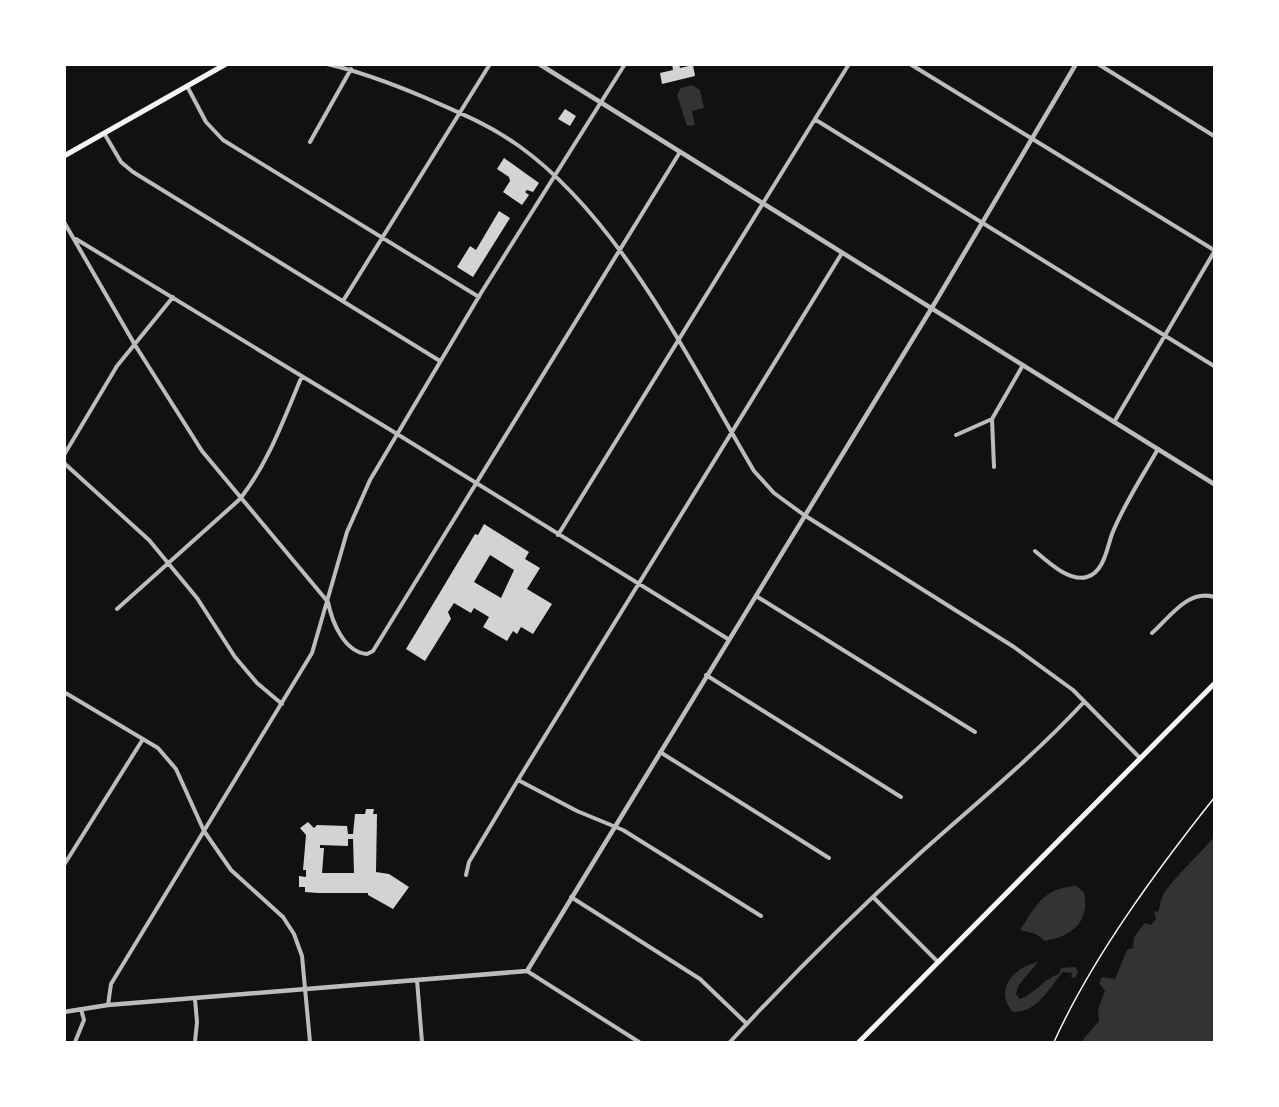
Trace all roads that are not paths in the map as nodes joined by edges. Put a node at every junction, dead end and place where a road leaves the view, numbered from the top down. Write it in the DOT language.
graph roads {
  1 [pos="211,64"];
  2 [pos="226,64"];
  3 [pos="327,64"];
  4 [pos="490,64"];
  5 [pos="539,64"];
  6 [pos="625,64"];
  7 [pos="849,64"];
  8 [pos="910,64"];
  9 [pos="1076,64"];
  10 [pos="1098,64"];
  11 [pos="351,69"];
  12 [pos="215,71"];
  13 [pos="187,86"];
  14 [pos="600,102"];
  15 [pos="459,113"];
  16 [pos="816,120"];
  17 [pos="104,133"];
  18 [pos="1215,136"];
  19 [pos="1032,138"];
  20 [pos="310,142"];
  21 [pos="680,152"];
  22 [pos="64,156"];
  23 [pos="554,175"];
  24 [pos="763,204"];
  25 [pos="64,222"];
  26 [pos="982,222"];
  27 [pos="381,238"];
  28 [pos="75,239"];
  29 [pos="620,251"];
  30 [pos="1215,251"];
  31 [pos="842,253"];
  32 [pos="173,297"];
  33 [pos="479,297"];
  34 [pos="344,301"];
  35 [pos="931,308"];
  36 [pos="1166,335"];
  37 [pos="677,341"];
  38 [pos="135,345"];
  39 [pos="440,361"];
  40 [pos="1023,365"];
  41 [pos="1215,366"];
  42 [pos="302,376"];
  43 [pos="992,418"];
  44 [pos="1114,422"];
  45 [pos="731,433"];
  46 [pos="397,434"];
  47 [pos="956,435"];
  48 [pos="1158,449"];
  49 [pos="64,454"];
  50 [pos="64,463"];
  51 [pos="994,467"];
  52 [pos="476,483"];
  53 [pos="1215,484"];
  54 [pos="240,499"];
  55 [pos="804,515"];
  56 [pos="558,535"];
  57 [pos="1035,551"];
  58 [pos="169,562"];
  59 [pos="638,584"];
  60 [pos="756,596"];
  61 [pos="1215,597"];
  62 [pos="328,602"];
  63 [pos="117,609"];
  64 [pos="1152,633"];
  65 [pos="728,639"];
  66 [pos="706,675"];
  67 [pos="1215,684"];
  68 [pos="64,692"];
  69 [pos="1084,702"];
  70 [pos="282,704"];
  71 [pos="975,732"];
  72 [pos="143,739"];
  73 [pos="660,752"];
  74 [pos="1141,758"];
  75 [pos="518,780"];
  76 [pos="901,797"];
  77 [pos="615,825"];
  78 [pos="204,831"];
  79 [pos="829,858"];
  80 [pos="64,865"];
  81 [pos="466,875"];
  82 [pos="571,897"];
  83 [pos="873,897"];
  84 [pos="761,916"];
  85 [pos="939,963"];
  86 [pos="527,971"];
  87 [pos="417,980"];
  88 [pos="306,990"];
  89 [pos="195,999"];
  90 [pos="108,1005"];
  91 [pos="81,1009"];
  92 [pos="64,1012"];
  93 [pos="747,1024"];
  94 [pos="75,1042"];
  95 [pos="195,1042"];
  96 [pos="310,1042"];
  97 [pos="422,1042"];
  98 [pos="639,1042"];
  99 [pos="730,1042"];
  100 [pos="859,1042"];
  1 -- 12 [label="street"];
  2 -- 12 [label="main road"];
  3 -- 11 [label="street"];
  4 -- 15 [label="street"];
  5 -- 14 [label="street"];
  6 -- 14 [label="street"];
  7 -- 16 [label="street"];
  8 -- 19 [label="street"];
  9 -- 19 [label="street"];
  10 -- 18 [label="street"];
  11 -- 15 [label="street"];
  11 -- 20 [label="street"];
  12 -- 13 [label="main road"];
  13 -- 17 [label="main road"];
  13 -- 27 [label="street"];
  14 -- 21 [label="street"];
  14 -- 23 [label="street"];
  15 -- 23 [label="street"];
  15 -- 27 [label="street"];
  16 -- 24 [label="street"];
  16 -- 26 [label="street"];
  17 -- 22 [label="main road"];
  17 -- 34 [label="street"];
  19 -- 26 [label="street"];
  19 -- 30 [label="street"];
  21 -- 24 [label="street"];
  21 -- 29 [label="street"];
  23 -- 29 [label="street"];
  23 -- 33 [label="street"];
  24 -- 31 [label="street"];
  24 -- 37 [label="street"];
  25 -- 28 [label="street"];
  26 -- 35 [label="street"];
  26 -- 36 [label="street"];
  27 -- 33 [label="street"];
  27 -- 34 [label="street"];
  28 -- 32 [label="street"];
  28 -- 38 [label="street"];
  29 -- 37 [label="street"];
  29 -- 52 [label="street"];
  30 -- 36 [label="street"];
  31 -- 35 [label="street"];
  31 -- 45 [label="street"];
  32 -- 38 [label="street"];
  32 -- 42 [label="street"];
  33 -- 39 [label="street"];
  34 -- 39 [label="street"];
  35 -- 40 [label="street"];
  35 -- 55 [label="street"];
  36 -- 41 [label="street"];
  36 -- 44 [label="street"];
  37 -- 45 [label="street"];
  37 -- 56 [label="street"];
  38 -- 49 [label="street"];
  38 -- 54 [label="street"];
  39 -- 46 [label="street"];
  40 -- 43 [label="street"];
  40 -- 44 [label="street"];
  42 -- 46 [label="street"];
  42 -- 54 [label="street"];
  43 -- 47 [label="street"];
  43 -- 51 [label="street"];
  44 -- 48 [label="street"];
  45 -- 55 [label="street"];
  45 -- 59 [label="street"];
  46 -- 52 [label="street"];
  46 -- 62 [label="street"];
  48 -- 53 [label="street"];
  48 -- 57 [label="street"];
  50 -- 58 [label="street"];
  52 -- 56 [label="street"];
  52 -- 62 [label="street"];
  54 -- 58 [label="street"];
  54 -- 62 [label="street"];
  55 -- 60 [label="street"];
  55 -- 69 [label="street"];
  56 -- 59 [label="street"];
  58 -- 63 [label="street"];
  58 -- 70 [label="street"];
  59 -- 65 [label="street"];
  59 -- 75 [label="street"];
  60 -- 65 [label="street"];
  60 -- 71 [label="street"];
  61 -- 64 [label="street"];
  62 -- 70 [label="street"];
  65 -- 66 [label="street"];
  66 -- 73 [label="street"];
  66 -- 76 [label="street"];
  67 -- 74 [label="main road"];
  68 -- 72 [label="street"];
  69 -- 74 [label="street"];
  69 -- 83 [label="street"];
  70 -- 78 [label="street"];
  72 -- 78 [label="street"];
  72 -- 80 [label="street"];
  73 -- 77 [label="street"];
  73 -- 79 [label="street"];
  74 -- 85 [label="main road"];
  75 -- 77 [label="street"];
  75 -- 81 [label="street"];
  77 -- 82 [label="street"];
  77 -- 84 [label="street"];
  78 -- 88 [label="street"];
  78 -- 90 [label="street"];
  82 -- 86 [label="street"];
  82 -- 93 [label="street"];
  83 -- 85 [label="street"];
  83 -- 93 [label="street"];
  85 -- 100 [label="main road"];
  86 -- 87 [label="street"];
  86 -- 98 [label="street"];
  87 -- 88 [label="street"];
  87 -- 97 [label="street"];
  88 -- 89 [label="street"];
  88 -- 96 [label="street"];
  89 -- 90 [label="street"];
  89 -- 95 [label="street"];
  90 -- 91 [label="street"];
  91 -- 92 [label="street"];
  91 -- 94 [label="street"];
  93 -- 99 [label="street"];
}
